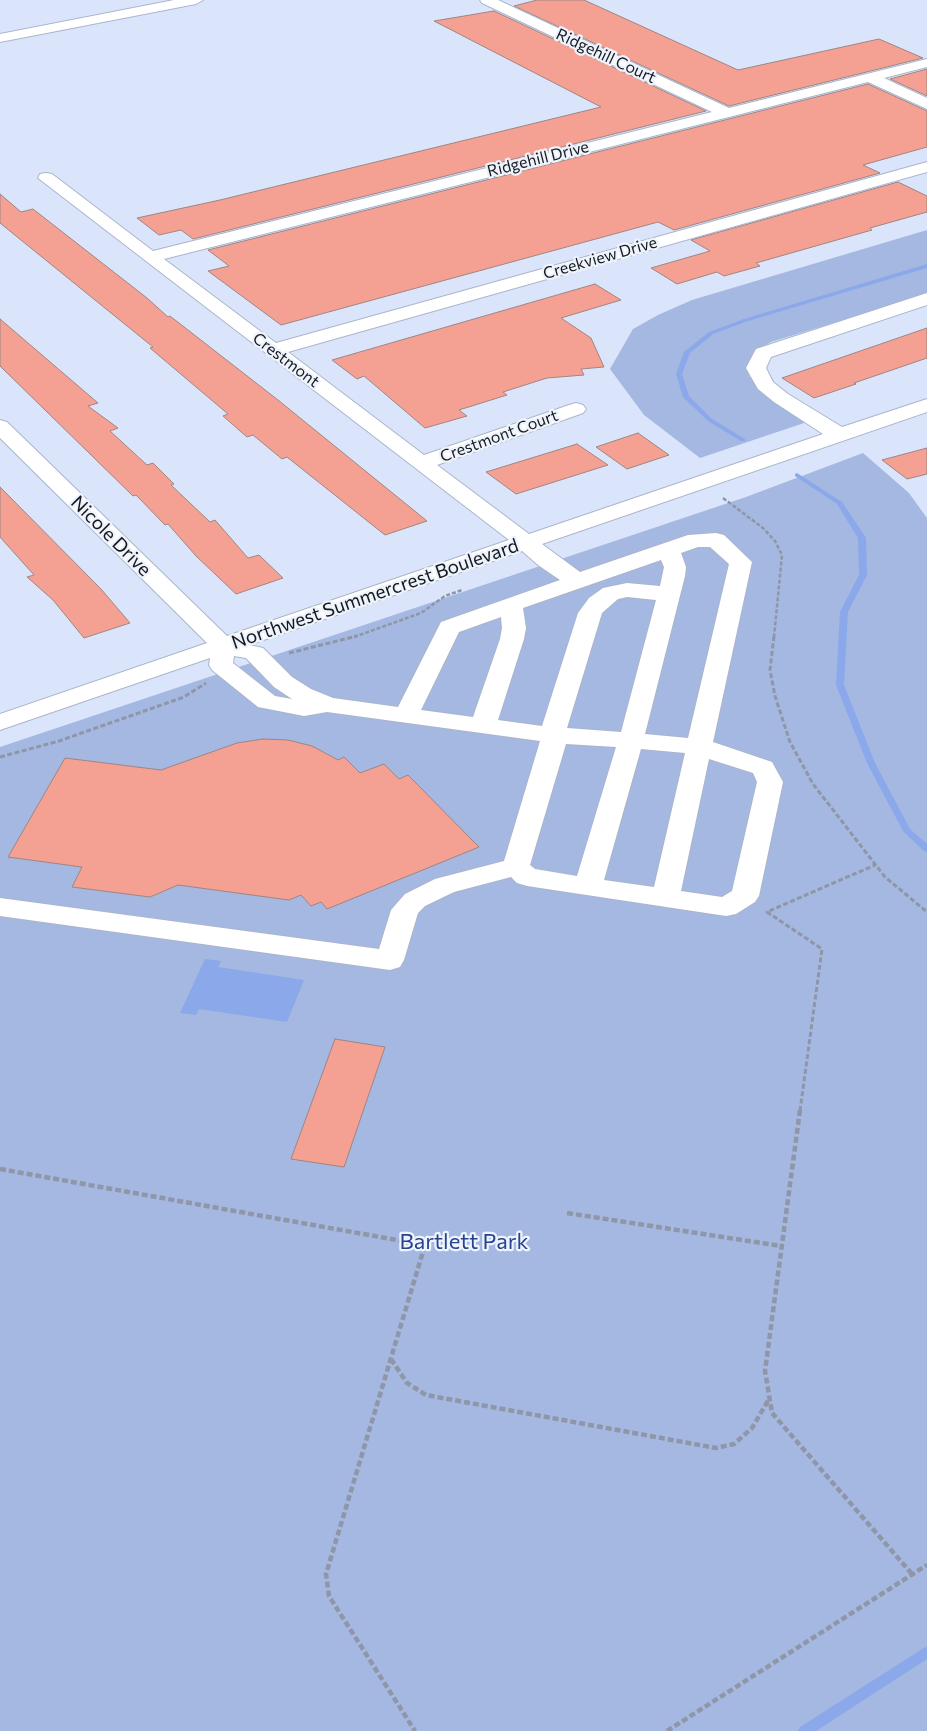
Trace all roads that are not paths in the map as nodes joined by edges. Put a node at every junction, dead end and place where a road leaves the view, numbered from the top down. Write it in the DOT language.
graph roads {
  1 [pos="196,0"];
  2 [pos="487,0"];
  3 [pos="0,38"];
  4 [pos="927,63"];
  5 [pos="869,77"];
  6 [pos="927,104"];
  7 [pos="725,112"];
  8 [pos="927,167"];
  9 [pos="46,178"];
  10 [pos="150,257"];
  11 [pos="927,299"];
  12 [pos="273,350"];
  13 [pos="926,406"];
  14 [pos="576,409"];
  15 [pos="0,426"];
  16 [pos="840,435"];
  17 [pos="422,463"];
  18 [pos="527,542"];
  19 [pos="668,550"];
  20 [pos="578,581"];
  21 [pos="670,594"];
  22 [pos="511,605"];
  23 [pos="223,646"];
  24 [pos="326,705"];
  25 [pos="406,716"];
  26 [pos="0,722"];
  27 [pos="483,726"];
  28 [pos="552,735"];
  29 [pos="631,741"];
  30 [pos="699,746"];
  31 [pos="516,867"];
  32 [pos="588,886"];
  33 [pos="665,898"];
  34 [pos="0,907"];
  1 -- 3 [label="street"];
  2 -- 7 [label="street, Ridgehill Court"];
  4 -- 5 [label="street, Ridgehill Drive"];
  5 -- 6 [label="street"];
  5 -- 7 [label="street, Ridgehill Drive"];
  7 -- 10 [label="street, Ridgehill Drive"];
  8 -- 12 [label="street, Creekview Drive"];
  9 -- 10 [label="street, Crestmont"];
  10 -- 12 [label="street, Crestmont"];
  11 -- 16 [label="street"];
  12 -- 17 [label="street, Crestmont"];
  13 -- 16 [label="street"];
  14 -- 17 [label="street, Crestmont Court"];
  15 -- 23 [label="street, Nicole Drive"];
  16 -- 18 [label="street, Northwest Summercrest Boulevard"];
  17 -- 18 [label="street, Crestmont"];
  18 -- 20 [label="street, Crestmont"];
  18 -- 23 [label="street, Northwest Summercrest Boulevard"];
  19 -- 20 [label="street"];
  19 -- 21 [label="street"];
  19 -- 30 [label="street"];
  20 -- 22 [label="street"];
  21 -- 28 [label="street"];
  21 -- 29 [label="street"];
  22 -- 25 [label="street"];
  22 -- 27 [label="street"];
  23 -- 24 [label="street"];
  23 -- 24 [label="street"];
  23 -- 26 [label="street, Northwest Summercrest Boulevard"];
  24 -- 25 [label="street"];
  25 -- 27 [label="street"];
  27 -- 28 [label="street"];
  28 -- 29 [label="street"];
  28 -- 31 [label="street"];
  29 -- 30 [label="street"];
  29 -- 32 [label="street"];
  30 -- 33 [label="street"];
  30 -- 33 [label="street"];
  31 -- 32 [label="street"];
  31 -- 34 [label="street"];
  32 -- 33 [label="street"];
}
